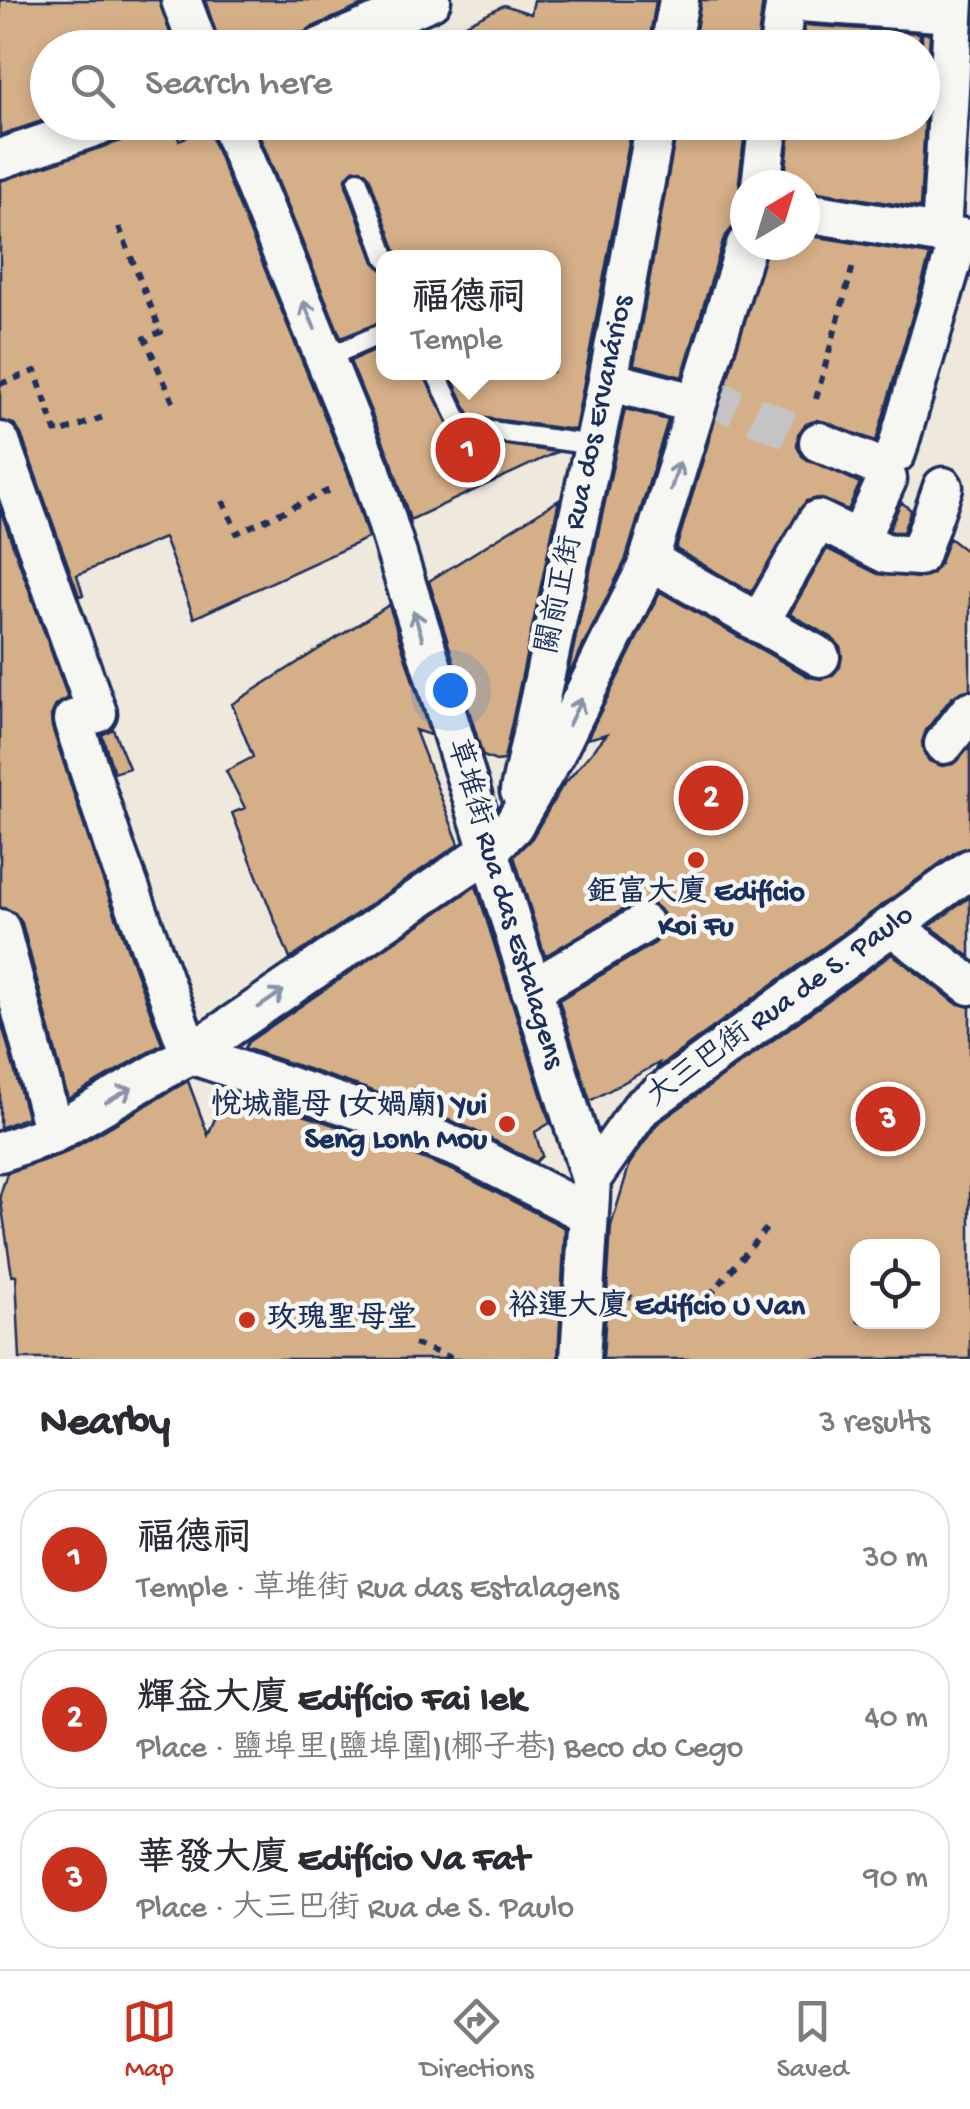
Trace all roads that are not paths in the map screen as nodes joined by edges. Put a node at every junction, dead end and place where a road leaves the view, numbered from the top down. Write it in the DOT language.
graph roads {
  1 [pos="181,0"];
  2 [pos="432,0"];
  3 [pos="679,0"];
  4 [pos="786,0"];
  5 [pos="953,6"];
  6 [pos="192,30"];
  7 [pos="362,30"];
  8 [pos="673,30"];
  9 [pos="782,30"];
  10 [pos="55,140"];
  11 [pos="236,140"];
  12 [pos="653,140"];
  13 [pos="767,140"];
  14 [pos="0,159"];
  15 [pos="763,170"];
  16 [pos="358,181"];
  17 [pos="820,215"];
  18 [pos="957,237"];
  19 [pos="383,250"];
  20 [pos="741,260"];
  21 [pos="376,336"];
  22 [pos="326,358"];
  23 [pos="439,380"];
  24 [pos="608,380"];
  25 [pos="697,404"];
  26 [pos="816,426"];
  27 [pos="0,442"];
  28 [pos="594,445"];
  29 [pos="884,465"];
  30 [pos="943,488"];
  31 [pos="859,540"];
  32 [pos="649,560"];
  33 [pos="760,623"];
  34 [pos="820,657"];
  35 [pos="970,710"];
  36 [pos="944,744"];
  37 [pos="500,839"];
  38 [pos="970,869"];
  39 [pos="642,924"];
  40 [pos="892,926"];
  41 [pos="0,929"];
  42 [pos="970,986"];
  43 [pos="531,990"];
  44 [pos="190,1054"];
  45 [pos="54,1133"];
  46 [pos="0,1152"];
  47 [pos="588,1196"];
  48 [pos="580,1359"];
  1 -- 6 [label="street"];
  2 -- 7 [label="street"];
  3 -- 8 [label="street"];
  4 -- 5 [label="street"];
  4 -- 9 [label="street"];
  5 -- 18 [label="street"];
  10 -- 14 [label="street"];
  22 -- 11 [label="street, 草堆街 Rua das Estalagens, one-way"];
  12 -- 24 [label="street, 關前正街 Rua dos Ervanários"];
  13 -- 15 [label="street"];
  16 -- 19 [label="lane"];
  17 -- 18 [label="street"];
  18 -- 29 [label="street"];
  20 -- 25 [label="street"];
  21 -- 22 [label="lane"];
  37 -- 22 [label="street, 草堆街 Rua das Estalagens, one-way"];
  23 -- 28 [label="lane"];
  24 -- 25 [label="street"];
  24 -- 28 [label="street, 關前正街 Rua dos Ervanários"];
  32 -- 25 [label="street, one-way"];
  26 -- 29 [label="street"];
  27 -- 44 [label="street"];
  28 -- 37 [label="street, 關前正街 Rua dos Ervanários"];
  29 -- 31 [label="street"];
  30 -- 31 [label="street"];
  31 -- 33 [label="street"];
  32 -- 33 [label="street"];
  37 -- 32 [label="street, one-way"];
  33 -- 34 [label="street"];
  35 -- 36 [label="street"];
  37 -- 43 [label="street, 草堆街 Rua das Estalagens"];
  44 -- 37 [label="street, one-way"];
  38 -- 40 [label="street, 大三巴街 Rua de S. Paulo"];
  39 -- 43 [label="street"];
  40 -- 42 [label="street"];
  40 -- 47 [label="street, 大三巴街 Rua de S. Paulo"];
  41 -- 45 [label="street"];
  43 -- 47 [label="street, 草堆街 Rua das Estalagens"];
  45 -- 44 [label="street, one-way"];
  44 -- 47 [label="street"];
  45 -- 46 [label="street"];
  47 -- 48 [label="street"];
}
